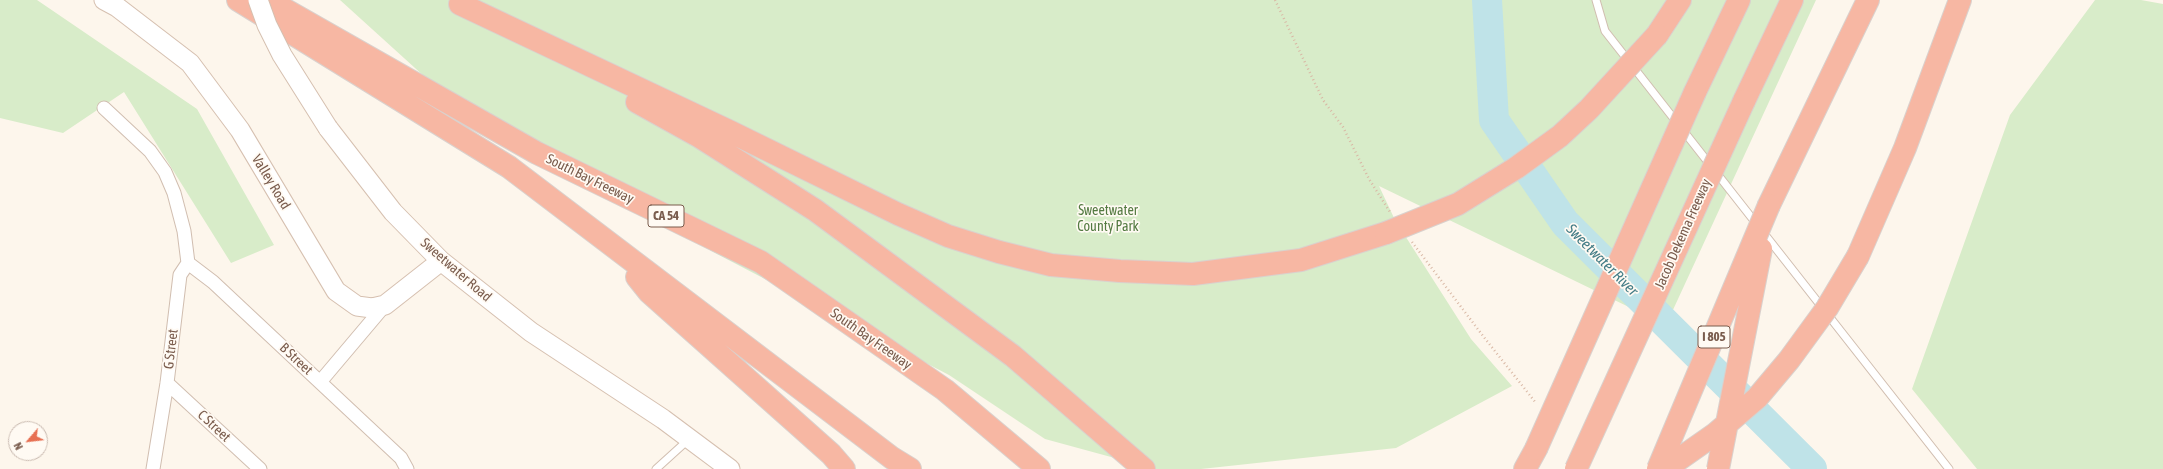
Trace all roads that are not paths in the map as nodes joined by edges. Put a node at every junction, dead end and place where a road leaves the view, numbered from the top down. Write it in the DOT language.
graph roads {
  1 [pos="104,0"];
  2 [pos="238,0"];
  3 [pos="258,0"];
  4 [pos="268,0"];
  5 [pos="1596,0"];
  6 [pos="1680,0"];
  7 [pos="1739,0"];
  8 [pos="1792,0"];
  9 [pos="1868,0"];
  10 [pos="1960,0"];
  11 [pos="456,2"];
  12 [pos="104,108"];
  13 [pos="1769,205"];
  14 [pos="603,238"];
  15 [pos="188,262"];
  16 [pos="441,262"];
  17 [pos="385,305"];
  18 [pos="320,382"];
  19 [pos="167,383"];
  20 [pos="690,438"];
  21 [pos="404,464"];
  22 [pos="153,469"];
  23 [pos="260,469"];
  24 [pos="656,469"];
  25 [pos="730,469"];
  26 [pos="844,469"];
  27 [pos="910,469"];
  28 [pos="1039,469"];
  29 [pos="1144,469"];
  30 [pos="1525,469"];
  31 [pos="1576,469"];
  32 [pos="1658,469"];
  33 [pos="1664,469"];
  34 [pos="1718,469"];
  35 [pos="1949,469"];
  1 -- 17 [label="main road, Valley Road"];
  2 -- 14 [label="highway"];
  3 -- 16 [label="main road, Sweetwater Road, bridge"];
  4 -- 28 [label="highway, South Bay Freeway / CA 54"];
  5 -- 35 [label="lane"];
  6 -- 11 [label="highway, bridge"];
  7 -- 30 [label="highway, bridge"];
  8 -- 31 [label="highway, Jacob Dekema Freeway, bridge"];
  9 -- 13 [label="highway, I 805"];
  10 -- 33 [label="highway, bridge"];
  11 -- 29 [label="highway"];
  12 -- 15 [label="street"];
  13 -- 32 [label="highway, I 805, bridge"];
  13 -- 34 [label="highway, bridge"];
  14 -- 26 [label="highway"];
  14 -- 27 [label="highway"];
  15 -- 18 [label="street, B Street"];
  15 -- 19 [label="street, G Street"];
  16 -- 17 [label="main road"];
  16 -- 20 [label="main road, Sweetwater Road"];
  17 -- 18 [label="street"];
  18 -- 21 [label="street, B Street"];
  19 -- 22 [label="street, G Street"];
  19 -- 23 [label="street, C Street"];
  20 -- 24 [label="lane"];
  20 -- 25 [label="main road, Sweetwater Road"];
}
